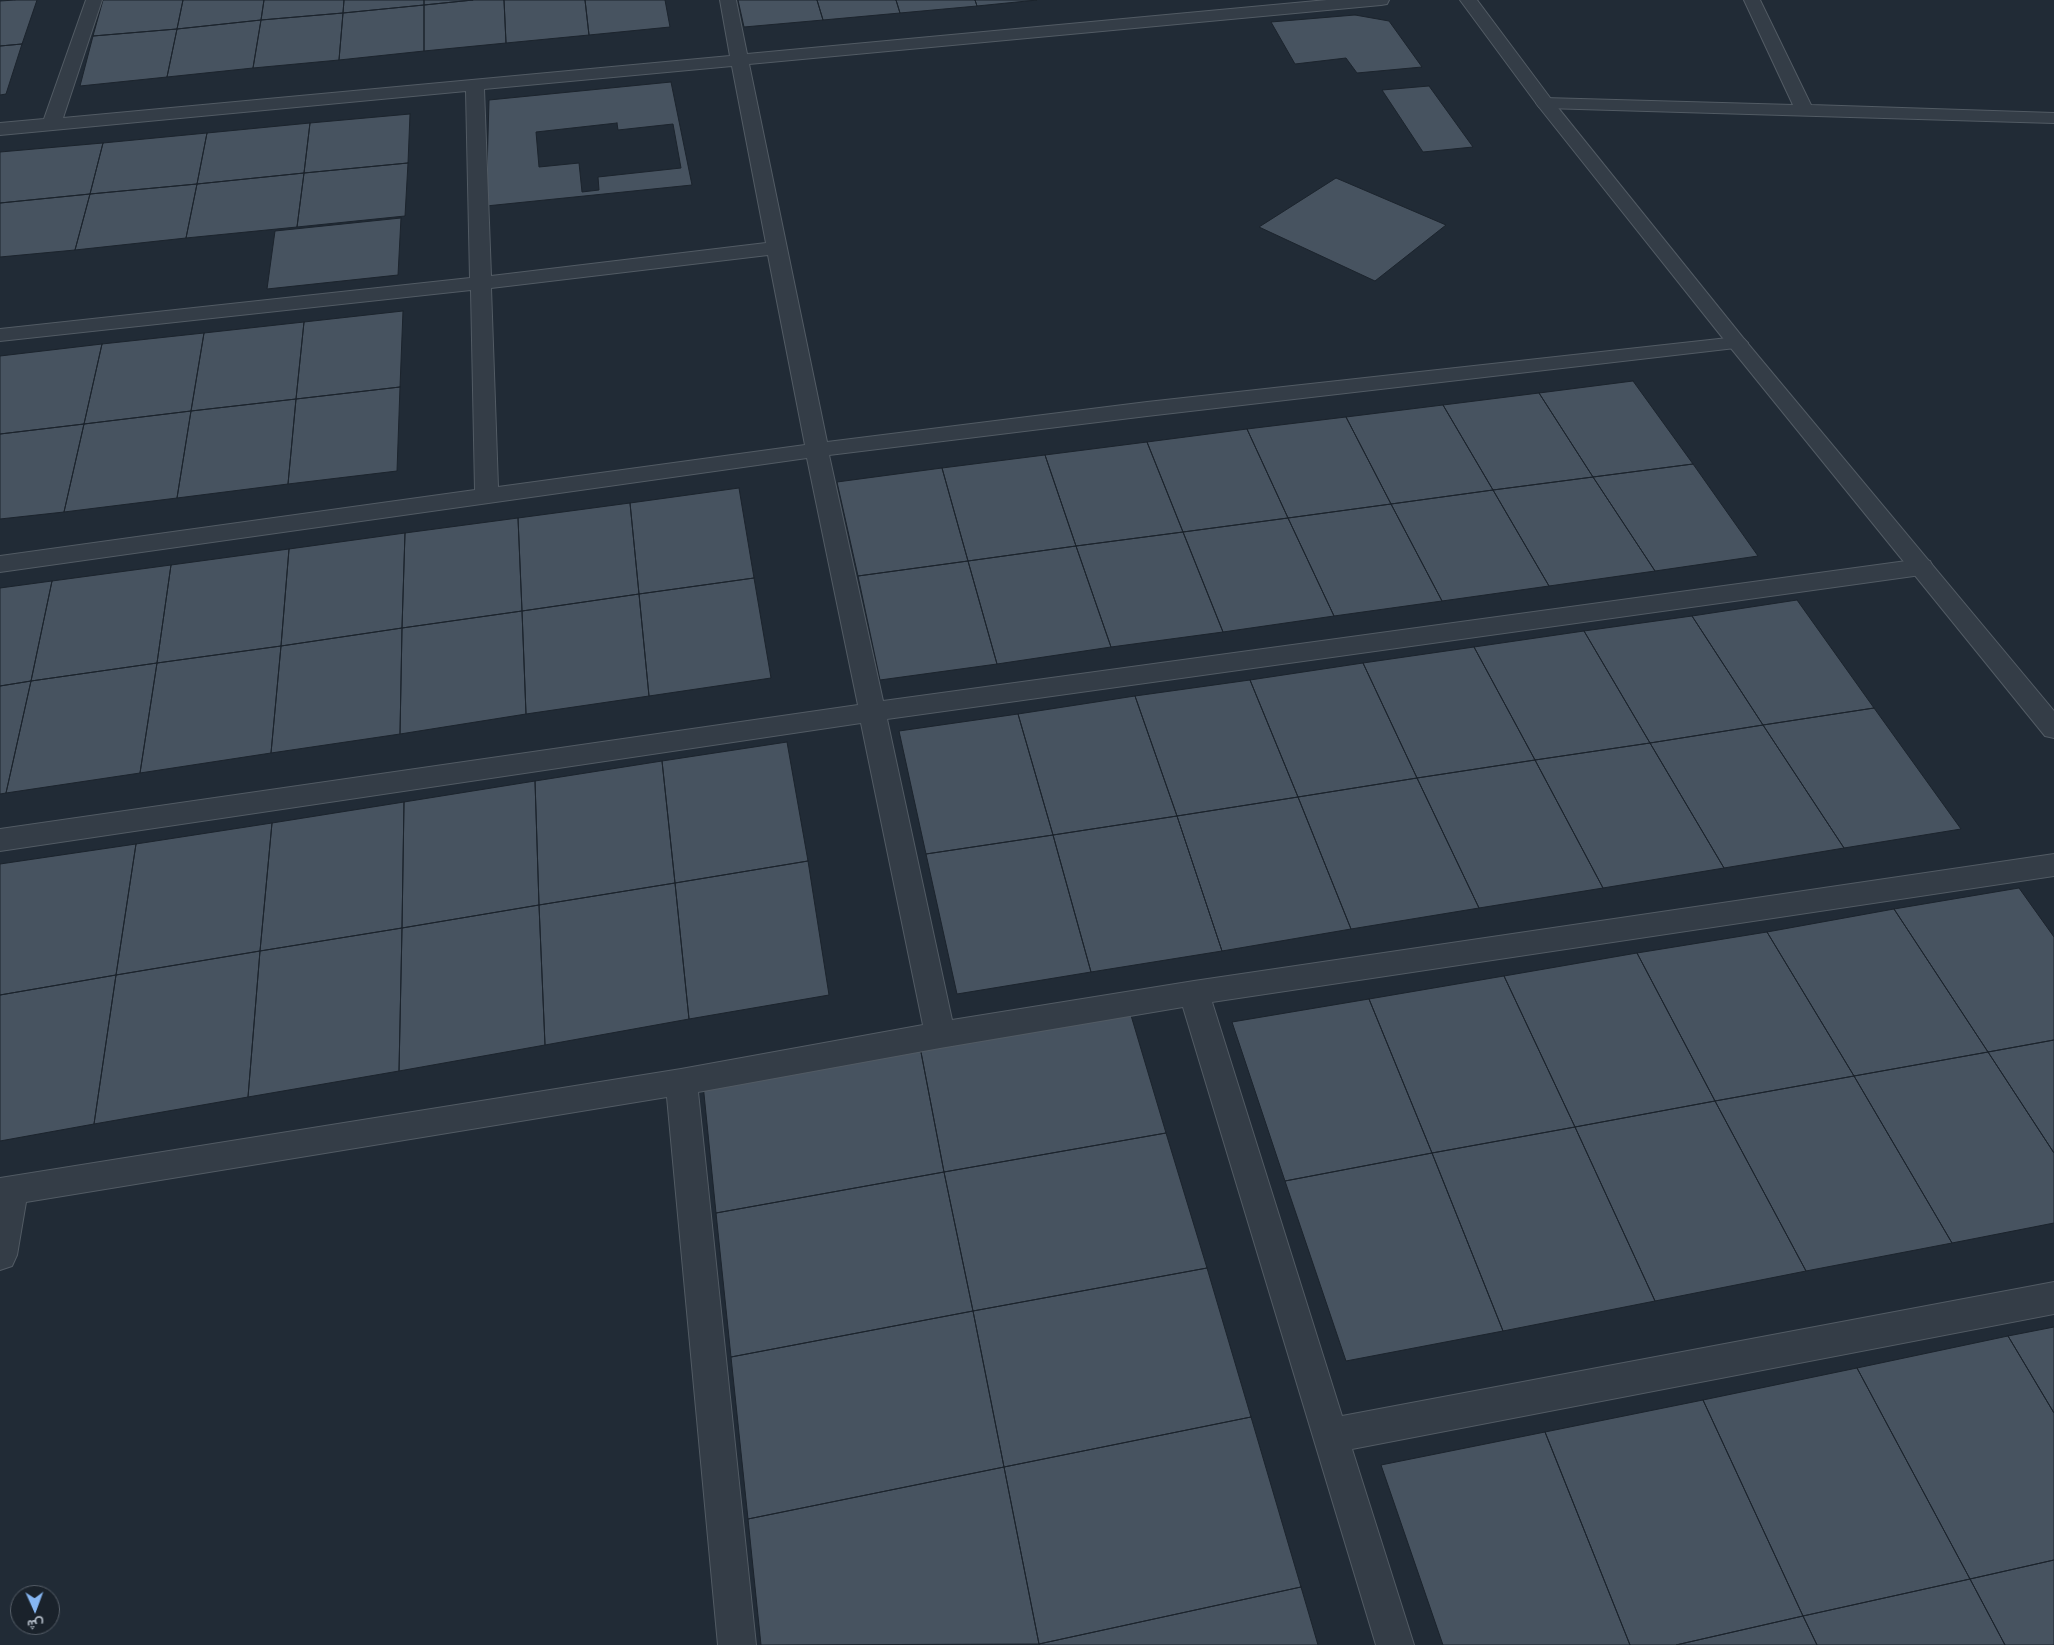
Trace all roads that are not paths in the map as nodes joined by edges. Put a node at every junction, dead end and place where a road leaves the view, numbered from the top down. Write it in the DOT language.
graph roads {
  1 [pos="94,0"];
  2 [pos="728,0"];
  3 [pos="1381,0"];
  4 [pos="1468,0"];
  5 [pos="1752,0"];
  6 [pos="740,58"];
  7 [pos="475,86"];
  8 [pos="1545,103"];
  9 [pos="1805,112"];
  10 [pos="2054,118"];
  11 [pos="52,124"];
  12 [pos="0,129"];
  13 [pos="777,248"];
  14 [pos="479,283"];
  15 [pos="0,334"];
  16 [pos="1737,343"];
  17 [pos="817,450"];
  18 [pos="487,497"];
  19 [pos="0,564"];
  20 [pos="1921,567"];
  21 [pos="871,712"];
  22 [pos="2054,729"];
  23 [pos="0,840"];
  24 [pos="2054,864"];
  25 [pos="1194,993"];
  26 [pos="940,1035"];
  27 [pos="681,1082"];
  28 [pos="6,1191"];
  29 [pos="0,1255"];
  30 [pos="2054,1298"];
  31 [pos="1330,1436"];
  32 [pos="737,1645"];
  33 [pos="1395,1645"];
  1 -- 11 [label="street"];
  2 -- 6 [label="street"];
  3 -- 6 [label="street"];
  4 -- 8 [label="street"];
  5 -- 9 [label="street"];
  6 -- 7 [label="street"];
  6 -- 13 [label="street"];
  7 -- 11 [label="street"];
  7 -- 14 [label="street"];
  8 -- 9 [label="street"];
  8 -- 16 [label="street"];
  9 -- 10 [label="street"];
  11 -- 12 [label="street"];
  13 -- 14 [label="street"];
  13 -- 17 [label="street"];
  14 -- 15 [label="street"];
  14 -- 18 [label="street"];
  16 -- 17 [label="street"];
  16 -- 20 [label="street"];
  17 -- 18 [label="street"];
  17 -- 21 [label="street"];
  18 -- 19 [label="street"];
  20 -- 21 [label="street"];
  20 -- 22 [label="street"];
  21 -- 23 [label="street"];
  21 -- 26 [label="street"];
  24 -- 25 [label="street"];
  25 -- 26 [label="street"];
  25 -- 31 [label="street"];
  26 -- 27 [label="street"];
  27 -- 28 [label="street"];
  27 -- 32 [label="street"];
  28 -- 29 [label="street"];
  30 -- 31 [label="street"];
  31 -- 33 [label="street"];
}
